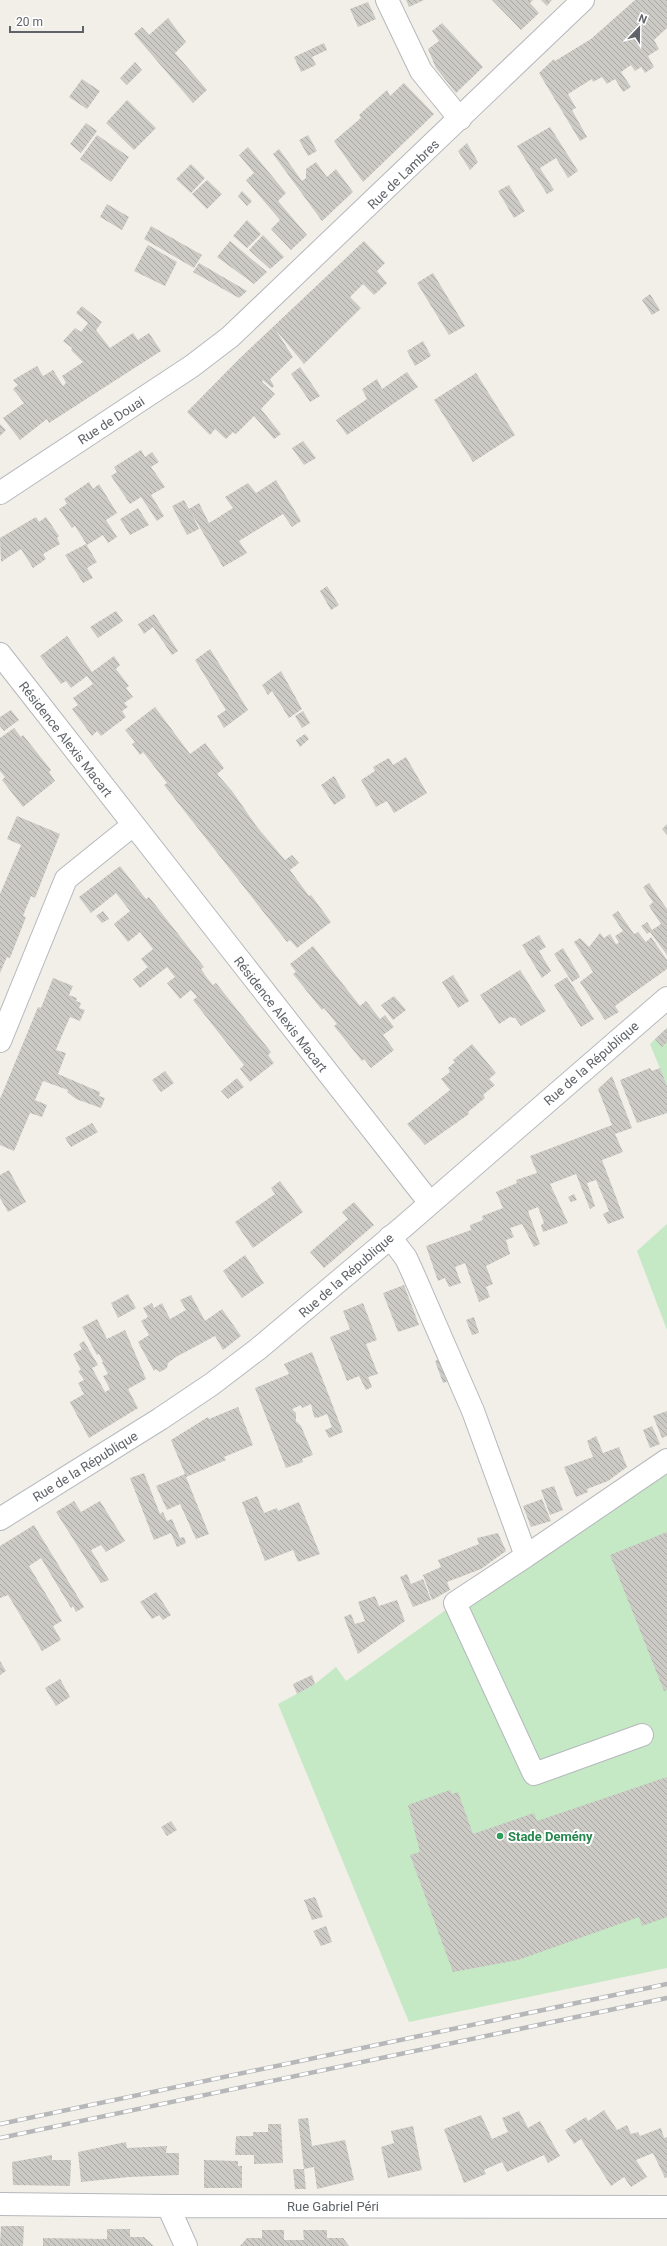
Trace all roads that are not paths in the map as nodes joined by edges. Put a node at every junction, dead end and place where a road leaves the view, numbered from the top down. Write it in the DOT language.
graph roads {
  1 [pos="387,0"];
  2 [pos="583,0"];
  3 [pos="460,119"];
  4 [pos="220,346"];
  5 [pos="0,493"];
  6 [pos="0,654"];
  7 [pos="133,825"];
  8 [pos="667,998"];
  9 [pos="0,1041"];
  10 [pos="430,1203"];
  11 [pos="390,1236"];
  12 [pos="667,1460"];
  13 [pos="0,1519"];
  14 [pos="526,1556"];
  15 [pos="642,1735"];
  16 [pos="0,2204"];
  17 [pos="168,2206"];
  18 [pos="667,2207"];
  19 [pos="186,2246"];
  1 -- 3 [label="street"];
  2 -- 3 [label="street, Rue de Lambres"];
  3 -- 4 [label="street, Rue de Lambres"];
  4 -- 5 [label="street, Rue de Douai"];
  6 -- 7 [label="street, Résidence Alexis Macart"];
  7 -- 9 [label="street"];
  7 -- 10 [label="street, Résidence Alexis Macart"];
  8 -- 10 [label="street, Rue de la République"];
  10 -- 11 [label="street, Rue de la République"];
  11 -- 13 [label="street, Rue de la République"];
  11 -- 14 [label="street"];
  12 -- 14 [label="street"];
  14 -- 15 [label="street"];
  16 -- 17 [label="street, Rue Gabriel Péri"];
  17 -- 18 [label="street, Rue Gabriel Péri"];
  17 -- 19 [label="street"];
}
